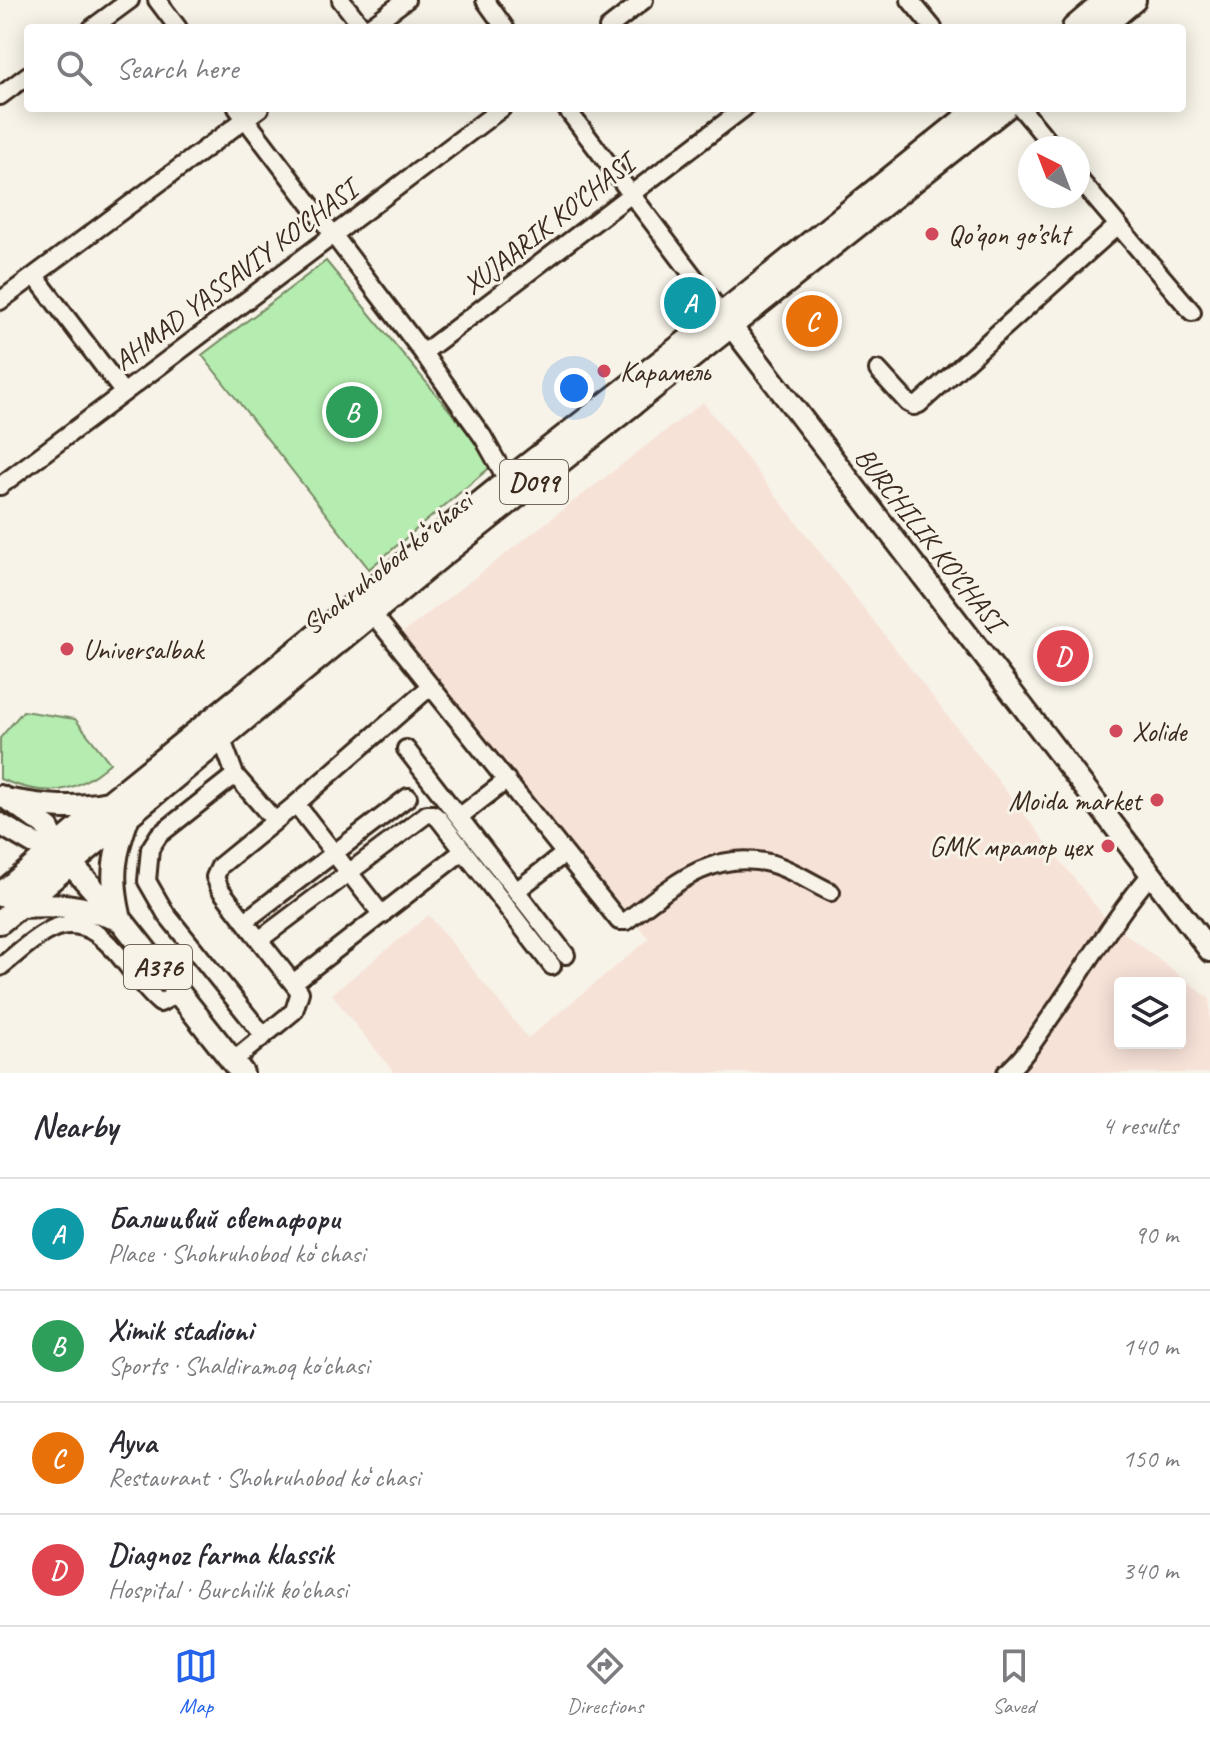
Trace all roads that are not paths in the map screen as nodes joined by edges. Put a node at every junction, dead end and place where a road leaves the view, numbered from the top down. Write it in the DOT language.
graph roads {
  1 [pos="130,0"];
  2 [pos="157,0"];
  3 [pos="341,0"];
  4 [pos="406,0"];
  5 [pos="485,0"];
  6 [pos="644,0"];
  7 [pos="910,0"];
  8 [pos="1107,0"];
  9 [pos="1133,0"];
  10 [pos="97,24"];
  11 [pos="175,24"];
  12 [pos="362,24"];
  13 [pos="372,24"];
  14 [pos="502,24"];
  15 [pos="613,24"];
  16 [pos="930,24"];
  17 [pos="1079,24"];
  18 [pos="1106,24"];
  19 [pos="24,78"];
  20 [pos="0,96"];
  21 [pos="497,112"];
  22 [pos="569,112"];
  23 [pos="739,112"];
  24 [pos="973,112"];
  25 [pos="1000,112"];
  26 [pos="1024,112"];
  27 [pos="241,114"];
  28 [pos="1044,136"];
  29 [pos="630,192"];
  30 [pos="1090,193"];
  31 [pos="1117,226"];
  32 [pos="332,234"];
  33 [pos="35,276"];
  34 [pos="0,301"];
  35 [pos="1192,312"];
  36 [pos="726,320"];
  37 [pos="423,353"];
  38 [pos="878,370"];
  39 [pos="123,392"];
  40 [pos="0,486"];
  41 [pos="512,488"];
  42 [pos="372,613"];
  43 [pos="431,686"];
  44 [pos="221,737"];
  45 [pos="406,749"];
  46 [pos="235,775"];
  47 [pos="507,780"];
  48 [pos="408,797"];
  49 [pos="6,799"];
  50 [pos="296,804"];
  51 [pos="119,808"];
  52 [pos="459,817"];
  53 [pos="274,820"];
  54 [pos="0,824"];
  55 [pos="463,851"];
  56 [pos="334,853"];
  57 [pos="564,854"];
  58 [pos="64,856"];
  59 [pos="350,873"];
  60 [pos="1152,873"];
  61 [pos="516,891"];
  62 [pos="831,892"];
  63 [pos="0,895"];
  64 [pos="20,906"];
  65 [pos="382,915"];
  66 [pos="121,920"];
  67 [pos="245,921"];
  68 [pos="0,922"];
  69 [pos="259,940"];
  70 [pos="1210,951"];
  71 [pos="566,955"];
  72 [pos="552,966"];
  73 [pos="0,967"];
  74 [pos="293,983"];
  75 [pos="179,993"];
  76 [pos="264,1036"];
  77 [pos="237,1067"];
  78 [pos="1006,1073"];
  1 -- 10 [label="street"];
  2 -- 11 [label="street"];
  3 -- 12 [label="street"];
  4 -- 13 [label="street"];
  5 -- 14 [label="street"];
  6 -- 15 [label="street"];
  7 -- 16 [label="street"];
  8 -- 17 [label="highway"];
  9 -- 18 [label="highway"];
  19 -- 20 [label="street"];
  21 -- 32 [label="street, AHMAD YASSAVIY KO'CHASI"];
  22 -- 29 [label="street"];
  23 -- 29 [label="street, XUJAARIK KO'CHASI"];
  24 -- 36 [label="highway, Shohruhobod koʻchasi / D099"];
  25 -- 36 [label="highway, Shohruhobod koʻchasi / D099"];
  26 -- 28 [label="street"];
  27 -- 32 [label="street"];
  27 -- 33 [label="street"];
  29 -- 36 [label="street"];
  29 -- 37 [label="street, XUJAARIK KO'CHASI"];
  30 -- 31 [label="street"];
  31 -- 35 [label="street"];
  31 -- 38 [label="street"];
  32 -- 37 [label="street"];
  32 -- 39 [label="street, AHMAD YASSAVIY KO'CHASI"];
  33 -- 34 [label="street"];
  33 -- 39 [label="street"];
  36 -- 41 [label="highway, Shohruhobod koʻchasi / D099"];
  36 -- 60 [label="main road, BURCHILIK KO'CHASI"];
  37 -- 41 [label="street"];
  39 -- 40 [label="street, AHMAD YASSAVIY KO'CHASI"];
  41 -- 42 [label="highway, Shohruhobod koʻchasi / D099"];
  41 -- 51 [label="highway, Shohruhobod koʻchasi / D099"];
  42 -- 43 [label="street"];
  42 -- 44 [label="highway, Shohruhobod koʻchasi / D099"];
  43 -- 47 [label="street"];
  43 -- 50 [label="street"];
  44 -- 46 [label="street"];
  44 -- 51 [label="highway, Shohruhobod koʻchasi / D099"];
  45 -- 52 [label="street"];
  46 -- 53 [label="street"];
  46 -- 76 [label="street"];
  47 -- 52 [label="street"];
  47 -- 57 [label="street"];
  48 -- 56 [label="street"];
  49 -- 51 [label="highway"];
  49 -- 58 [label="main road"];
  50 -- 53 [label="street"];
  50 -- 56 [label="street"];
  51 -- 58 [label="highway, Shohruhobod koʻchasi / D099"];
  51 -- 66 [label="highway"];
  52 -- 61 [label="street"];
  53 -- 67 [label="street"];
  54 -- 58 [label="main road"];
  55 -- 59 [label="street"];
  55 -- 65 [label="street"];
  55 -- 72 [label="street"];
  56 -- 59 [label="street"];
  56 -- 67 [label="street"];
  57 -- 61 [label="street"];
  57 -- 62 [label="street"];
  58 -- 63 [label="highway, Shohruhobod koʻchasi / D099"];
  58 -- 64 [label="highway, Shohruhobod koʻchasi / D099"];
  58 -- 66 [label="highway, A376"];
  59 -- 65 [label="street"];
  59 -- 69 [label="street"];
  60 -- 70 [label="main road, BURCHILIK KO'CHASI"];
  60 -- 78 [label="street"];
  61 -- 71 [label="street"];
  64 -- 66 [label="highway"];
  64 -- 68 [label="highway, Shohruhobod koʻchasi / D099"];
  65 -- 74 [label="street"];
  66 -- 75 [label="highway, A376"];
  67 -- 69 [label="street"];
  69 -- 74 [label="street"];
  73 -- 75 [label="street"];
  74 -- 76 [label="street"];
  75 -- 77 [label="highway, A376"];
  76 -- 77 [label="street"];
}
